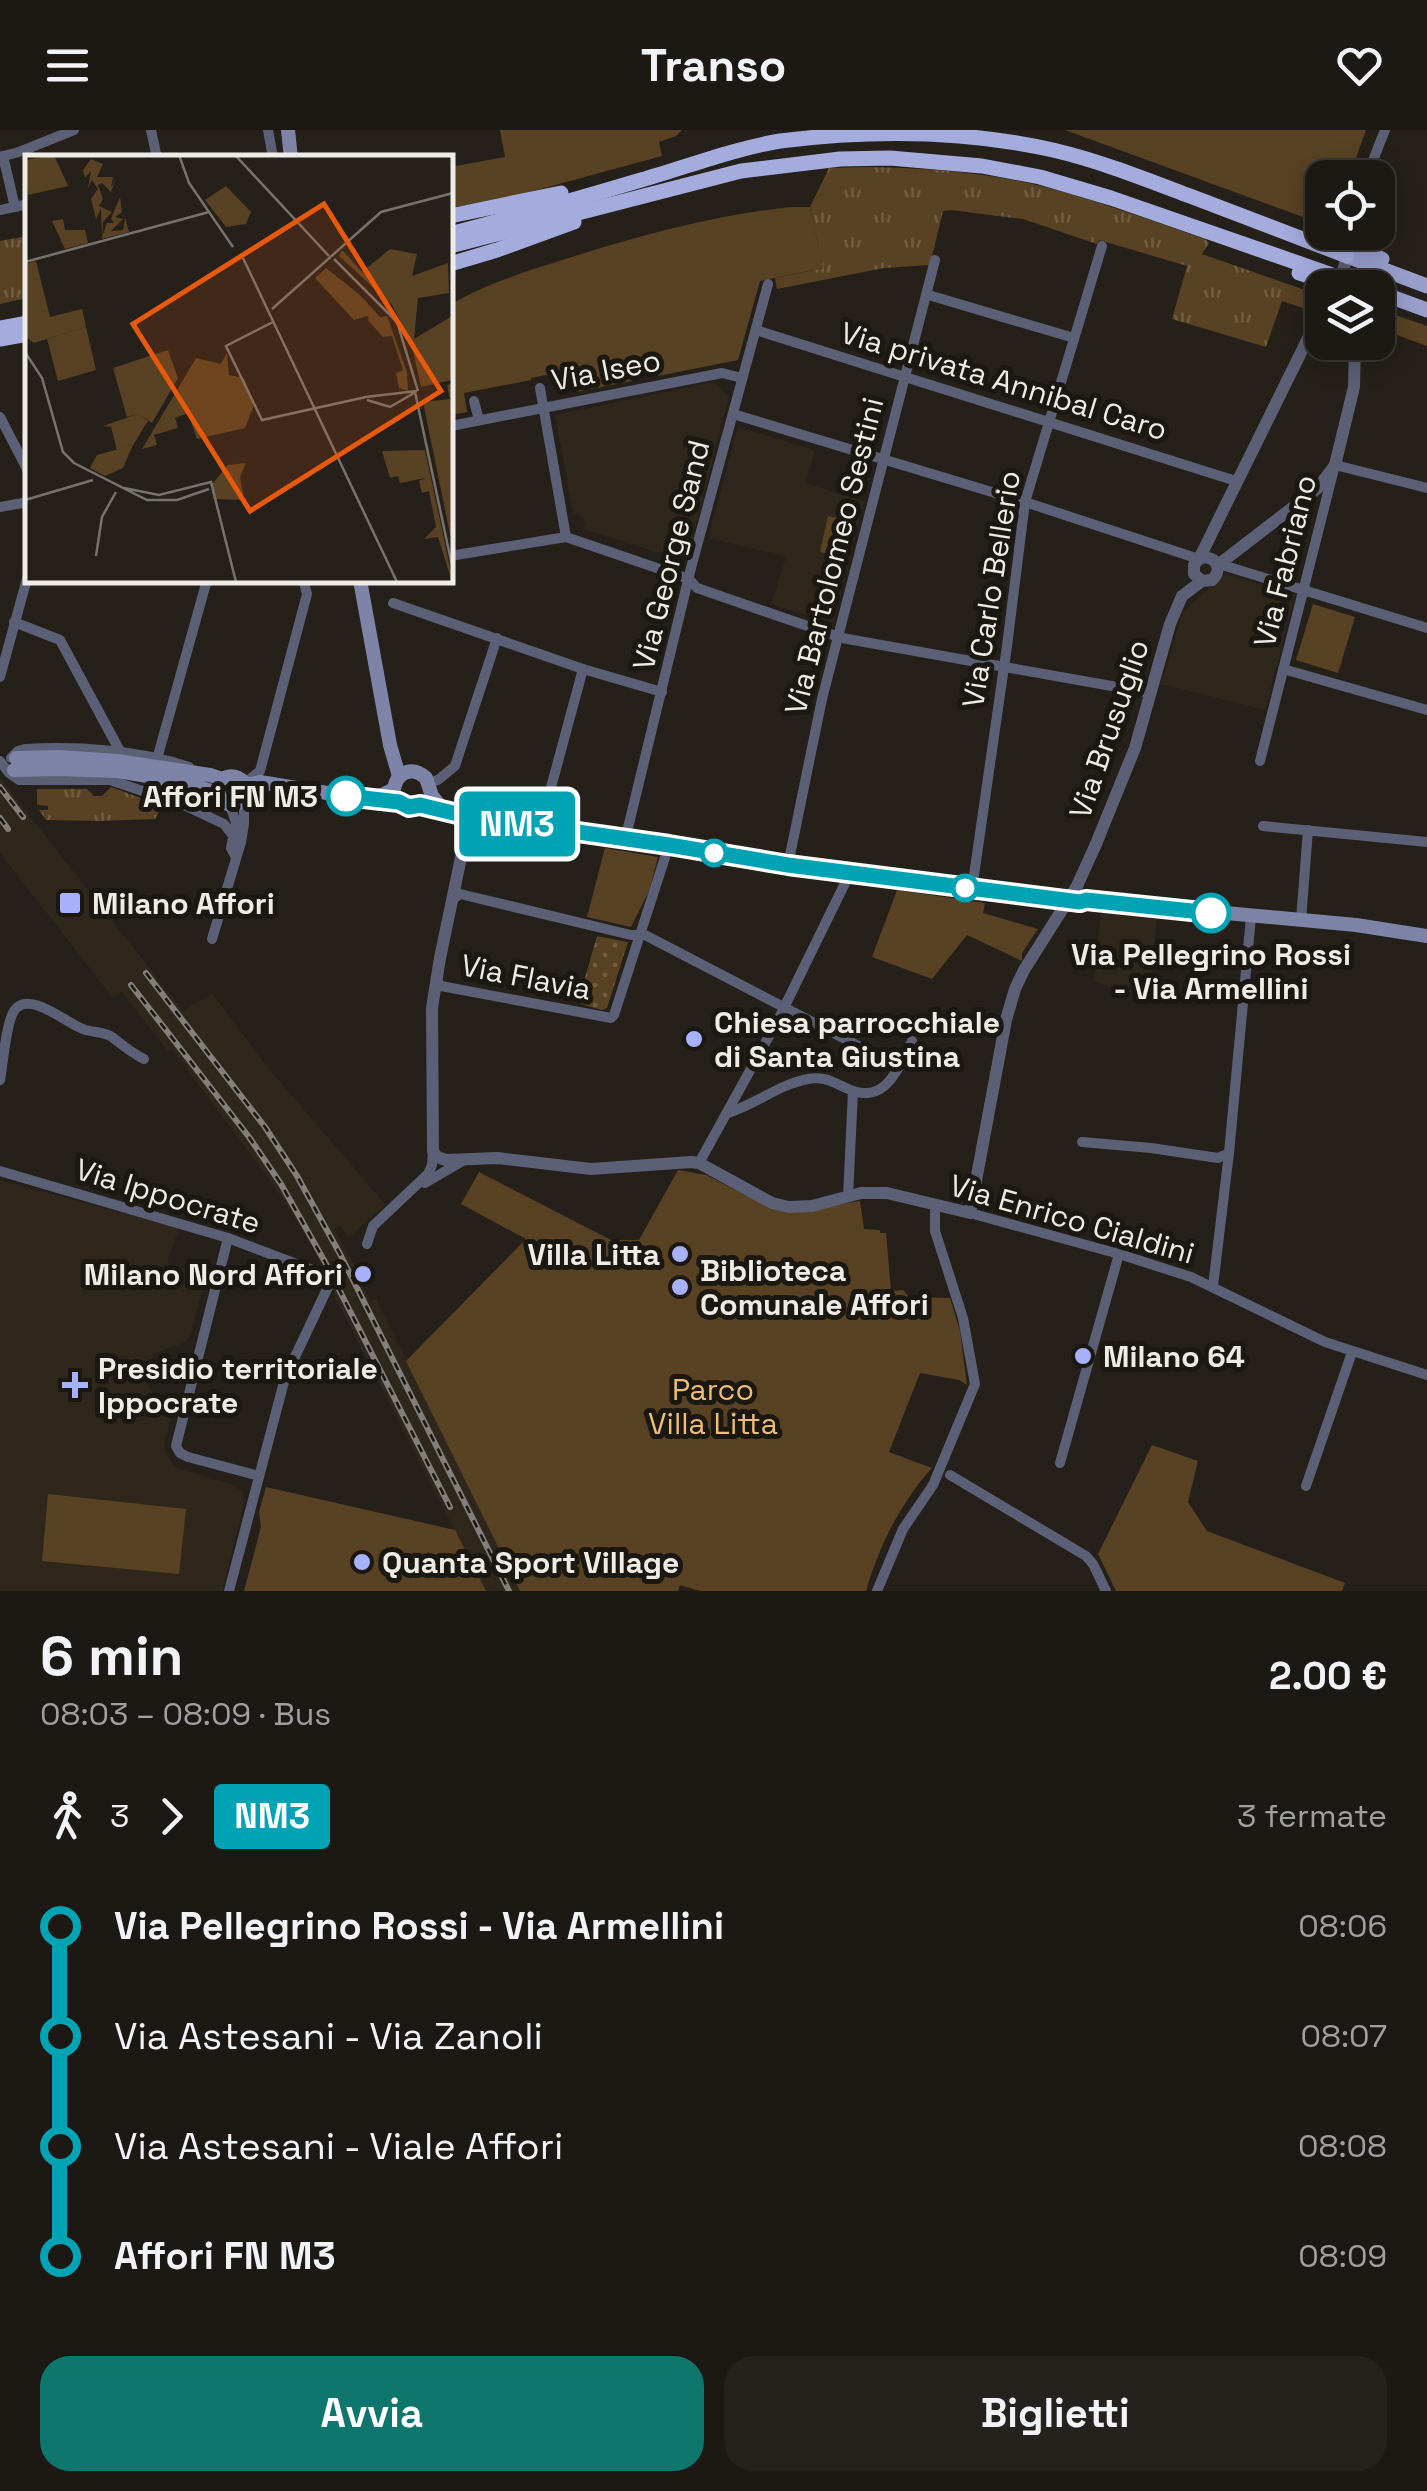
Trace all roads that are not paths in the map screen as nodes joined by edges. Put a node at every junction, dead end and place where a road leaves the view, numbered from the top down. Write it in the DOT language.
graph roads {
  1 [pos="74,130"];
  2 [pos="151,130"];
  3 [pos="268,130"];
  4 [pos="286,130"];
  5 [pos="1385,130"];
  6 [pos="291,153"];
  7 [pos="155,155"];
  8 [pos="272,155"];
  9 [pos="2,157"];
  10 [pos="1373,160"];
  11 [pos="641,189"];
  12 [pos="21,206"];
  13 [pos="0,210"];
  14 [pos="452,216"];
  15 [pos="452,234"];
  16 [pos="1300,238"];
  17 [pos="1305,238"];
  18 [pos="452,245"];
  19 [pos="1102,246"];
  20 [pos="1347,250"];
  21 [pos="1362,250"];
  22 [pos="1346,256"];
  23 [pos="1282,257"];
  24 [pos="935,260"];
  25 [pos="452,263"];
  26 [pos="1309,270"];
  27 [pos="1342,270"];
  28 [pos="1305,275"];
  29 [pos="1408,279"];
  30 [pos="768,284"];
  31 [pos="1427,286"];
  32 [pos="932,296"];
  33 [pos="1395,300"];
  34 [pos="1427,310"];
  35 [pos="25,324"];
  36 [pos="0,328"];
  37 [pos="756,330"];
  38 [pos="25,337"];
  39 [pos="1074,338"];
  40 [pos="0,341"];
  41 [pos="1305,344"];
  42 [pos="1354,360"];
  43 [pos="742,378"];
  44 [pos="905,378"];
  45 [pos="540,388"];
  46 [pos="474,401"];
  47 [pos="544,408"];
  48 [pos="733,414"];
  49 [pos="0,417"];
  50 [pos="479,420"];
  51 [pos="1048,420"];
  52 [pos="452,426"];
  53 [pos="883,460"];
  54 [pos="25,465"];
  55 [pos="1335,465"];
  56 [pos="1236,481"];
  57 [pos="1427,488"];
  58 [pos="1025,502"];
  59 [pos="25,503"];
  60 [pos="0,507"];
  61 [pos="566,537"];
  62 [pos="452,556"];
  63 [pos="1199,559"];
  64 [pos="1218,565"];
  65 [pos="689,579"];
  66 [pos="1202,581"];
  67 [pos="26,582"];
  68 [pos="206,582"];
  69 [pos="302,582"];
  70 [pos="360,582"];
  71 [pos="1304,590"];
  72 [pos="393,603"];
  73 [pos="14,622"];
  74 [pos="1427,628"];
  75 [pos="838,636"];
  76 [pos="497,638"];
  77 [pos="1003,667"];
  78 [pos="583,668"];
  79 [pos="1284,669"];
  80 [pos="0,677"];
  81 [pos="662,692"];
  82 [pos="1151,693"];
  83 [pos="1427,710"];
  84 [pos="121,753"];
  85 [pos="156,759"];
  86 [pos="1260,762"];
  87 [pos="10,766"];
  88 [pos="400,785"];
  89 [pos="430,787"];
  90 [pos="232,791"];
  91 [pos="184,805"];
  92 [pos="420,805"];
  93 [pos="446,813"];
  94 [pos="466,816"];
  95 [pos="1263,826"];
  96 [pos="540,828"];
  97 [pos="1308,830"];
  98 [pos="234,837"];
  99 [pos="624,840"];
  100 [pos="1427,842"];
  101 [pos="669,845"];
  102 [pos="236,858"];
  103 [pos="788,865"];
  104 [pos="850,874"];
  105 [pos="972,889"];
  106 [pos="1070,900"];
  107 [pos="452,901"];
  108 [pos="1250,917"];
  109 [pos="1301,920"];
  110 [pos="638,936"];
  111 [pos="1427,936"];
  112 [pos="212,939"];
  113 [pos="436,979"];
  114 [pos="784,1008"];
  115 [pos="912,1041"];
  116 [pos="144,1059"];
  117 [pos="899,1067"];
  118 [pos="0,1080"];
  119 [pos="853,1091"];
  120 [pos="728,1113"];
  121 [pos="1082,1142"];
  122 [pos="433,1150"];
  123 [pos="1229,1153"];
  124 [pos="468,1158"];
  125 [pos="699,1163"];
  126 [pos="0,1171"];
  127 [pos="415,1188"];
  128 [pos="848,1198"];
  129 [pos="935,1206"];
  130 [pos="970,1213"];
  131 [pos="228,1238"];
  132 [pos="367,1244"];
  133 [pos="1119,1254"];
  134 [pos="320,1273"];
  135 [pos="1214,1286"];
  136 [pos="328,1287"];
  137 [pos="1352,1352"];
  138 [pos="1427,1375"];
  139 [pos="947,1456"];
  140 [pos="1060,1463"];
  141 [pos="950,1475"];
  142 [pos="258,1476"];
  143 [pos="933,1485"];
  144 [pos="1306,1486"];
  145 [pos="229,1591"];
  146 [pos="877,1591"];
  147 [pos="1106,1591"];
  1 -- 9 [label="street"];
  2 -- 7 [label="street"];
  3 -- 8 [label="street"];
  4 -- 6 [label="main road"];
  5 -- 10 [label="street"];
  9 -- 12 [label="street"];
  11 -- 14 [label="highway"];
  11 -- 15 [label="highway"];
  11 -- 16 [label="highway"];
  11 -- 18 [label="highway"];
  11 -- 23 [label="highway"];
  11 -- 25 [label="highway"];
  12 -- 13 [label="street"];
  16 -- 17 [label="highway"];
  16 -- 22 [label="highway"];
  19 -- 39 [label="street, Via Carlo Bellerio"];
  20 -- 22 [label="street"];
  21 -- 29 [label="main road"];
  22 -- 27 [label="street"];
  22 -- 29 [label="main road"];
  23 -- 26 [label="highway"];
  23 -- 28 [label="highway"];
  24 -- 44 [label="street, Via Bartolomeo Sestini"];
  29 -- 31 [label="main road"];
  30 -- 37 [label="street, Via George Sand"];
  32 -- 39 [label="street"];
  33 -- 34 [label="main road"];
  35 -- 36 [label="highway"];
  37 -- 43 [label="street, Via George Sand"];
  37 -- 44 [label="street, Via privata Annibal Caro"];
  38 -- 40 [label="highway"];
  39 -- 51 [label="street, Via Carlo Bellerio"];
  41 -- 56 [label="street"];
  42 -- 55 [label="street"];
  43 -- 47 [label="street, Via Iseo"];
  43 -- 48 [label="street, Via George Sand"];
  44 -- 51 [label="street, Via privata Annibal Caro"];
  44 -- 53 [label="street, Via Bartolomeo Sestini"];
  45 -- 47 [label="street"];
  46 -- 50 [label="street"];
  47 -- 50 [label="street, Via Iseo"];
  47 -- 61 [label="street"];
  48 -- 53 [label="street"];
  48 -- 65 [label="street, Via George Sand"];
  49 -- 54 [label="street"];
  50 -- 52 [label="street, Via Iseo"];
  51 -- 56 [label="street, Via privata Annibal Caro"];
  51 -- 58 [label="street, Via Carlo Bellerio"];
  53 -- 58 [label="street"];
  53 -- 75 [label="street, Via Bartolomeo Sestini"];
  55 -- 57 [label="street"];
  55 -- 64 [label="street, Via Brusuglio"];
  55 -- 71 [label="street, Via Fabriano"];
  56 -- 63 [label="street"];
  58 -- 63 [label="street"];
  58 -- 77 [label="street, Via Carlo Bellerio"];
  59 -- 60 [label="street"];
  61 -- 62 [label="street"];
  61 -- 65 [label="street"];
  63 -- 64 [label="street"];
  63 -- 66 [label="street"];
  64 -- 66 [label="street, Via Brusuglio"];
  64 -- 71 [label="street"];
  65 -- 75 [label="street"];
  65 -- 81 [label="street, Via George Sand"];
  66 -- 82 [label="street, Via Brusuglio"];
  67 -- 73 [label="street"];
  68 -- 85 [label="street"];
  69 -- 90 [label="street"];
  70 -- 88 [label="main road"];
  71 -- 74 [label="street"];
  71 -- 79 [label="street, Via Fabriano"];
  72 -- 76 [label="street"];
  73 -- 80 [label="street"];
  73 -- 84 [label="street"];
  75 -- 77 [label="street"];
  75 -- 103 [label="street, Via Bartolomeo Sestini"];
  76 -- 78 [label="street"];
  76 -- 89 [label="street"];
  77 -- 82 [label="street"];
  77 -- 105 [label="street, Via Carlo Bellerio"];
  78 -- 81 [label="street"];
  78 -- 96 [label="street"];
  79 -- 83 [label="street, Via Fabriano"];
  79 -- 86 [label="street, Via Fabriano"];
  81 -- 99 [label="street, Via George Sand"];
  82 -- 106 [label="street, Via Brusuglio"];
  84 -- 85 [label="street"];
  84 -- 87 [label="street"];
  85 -- 90 [label="street"];
  87 -- 90 [label="main road"];
  87 -- 91 [label="street"];
  88 -- 89 [label="main road"];
  88 -- 90 [label="main road"];
  88 -- 92 [label="main road"];
  89 -- 92 [label="main road"];
  89 -- 93 [label="main road"];
  90 -- 91 [label="street"];
  90 -- 98 [label="street"];
  90 -- 102 [label="street"];
  91 -- 98 [label="street"];
  92 -- 93 [label="main road"];
  93 -- 94 [label="main road"];
  94 -- 96 [label="main road"];
  94 -- 107 [label="street"];
  95 -- 97 [label="street"];
  96 -- 99 [label="main road"];
  97 -- 100 [label="street"];
  97 -- 109 [label="street"];
  98 -- 102 [label="street"];
  99 -- 101 [label="main road"];
  101 -- 103 [label="main road"];
  101 -- 110 [label="street"];
  102 -- 112 [label="street"];
  103 -- 104 [label="main road"];
  104 -- 105 [label="main road"];
  104 -- 114 [label="street"];
  105 -- 106 [label="main road"];
  106 -- 108 [label="main road"];
  106 -- 130 [label="street, Via Brusuglio"];
  107 -- 110 [label="street"];
  107 -- 113 [label="street"];
  108 -- 109 [label="main road"];
  108 -- 123 [label="street"];
  109 -- 111 [label="main road"];
  110 -- 113 [label="street, Via Flavia"];
  110 -- 114 [label="street"];
  113 -- 122 [label="street"];
  114 -- 117 [label="street"];
  114 -- 120 [label="street"];
  115 -- 117 [label="street"];
  116 -- 118 [label="street"];
  117 -- 119 [label="street"];
  119 -- 120 [label="street"];
  119 -- 128 [label="street"];
  120 -- 125 [label="street"];
  121 -- 123 [label="street"];
  122 -- 124 [label="street"];
  122 -- 127 [label="street"];
  123 -- 135 [label="street"];
  124 -- 125 [label="street"];
  124 -- 127 [label="street"];
  125 -- 128 [label="street, Via Enrico Cialdini"];
  126 -- 131 [label="street, Via Ippocrate"];
  127 -- 132 [label="street"];
  128 -- 129 [label="street, Via Enrico Cialdini"];
  129 -- 130 [label="street, Via Enrico Cialdini"];
  129 -- 139 [label="street"];
  130 -- 133 [label="street, Via Enrico Cialdini"];
  131 -- 134 [label="street, Via Ippocrate"];
  131 -- 142 [label="street"];
  133 -- 135 [label="street, Via Enrico Cialdini"];
  133 -- 140 [label="street"];
  135 -- 137 [label="street, Via Enrico Cialdini"];
  136 -- 142 [label="street"];
  137 -- 138 [label="street, Via Enrico Cialdini"];
  137 -- 144 [label="street"];
  139 -- 141 [label="street"];
  139 -- 143 [label="street"];
  141 -- 143 [label="street"];
  141 -- 147 [label="street"];
  142 -- 145 [label="street"];
  143 -- 146 [label="street"];
}
